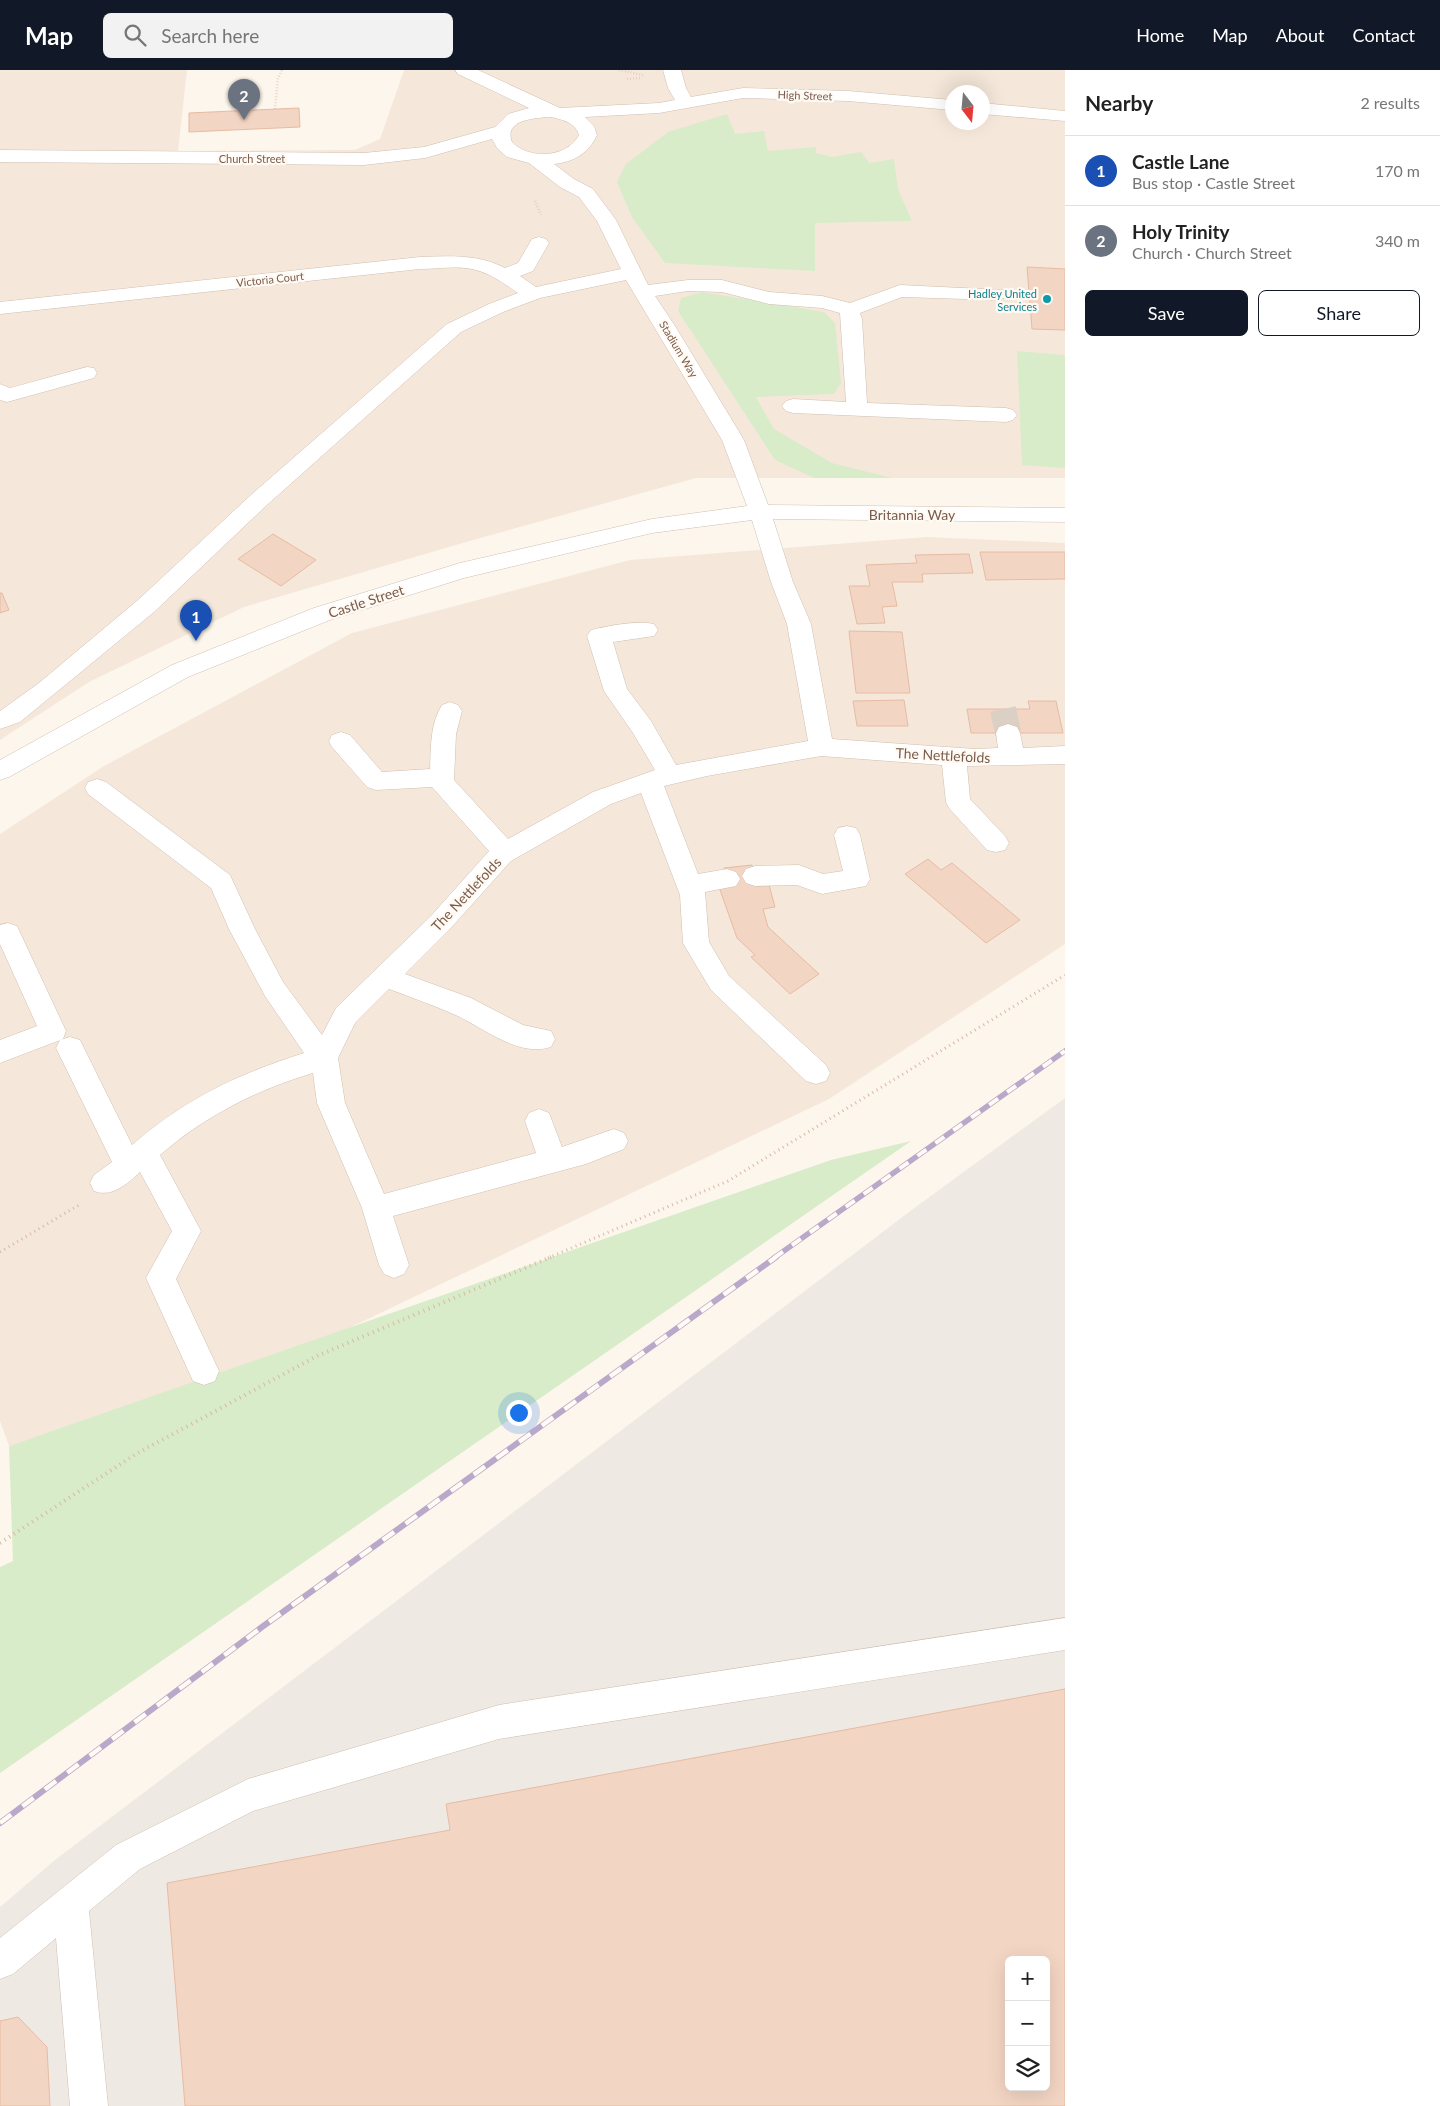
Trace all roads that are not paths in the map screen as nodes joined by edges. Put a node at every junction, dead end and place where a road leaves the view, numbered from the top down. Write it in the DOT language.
graph roads {
  1 [pos="464,70"];
  2 [pos="672,70"];
  3 [pos="503,73"];
  4 [pos="484,80"];
  5 [pos="685,102"];
  6 [pos="945,104"];
  7 [pos="659,108"];
  8 [pos="990,109"];
  9 [pos="556,112"];
  10 [pos="1065,116"];
  11 [pos="499,119"];
  12 [pos="0,156"];
  13 [pos="585,156"];
  14 [pos="536,160"];
  15 [pos="586,193"];
  16 [pos="539,243"];
  17 [pos="632,273"];
  18 [pos="505,275"];
  19 [pos="642,292"];
  20 [pos="533,294"];
  21 [pos="997,294"];
  22 [pos="0,308"];
  23 [pos="849,310"];
  24 [pos="87,373"];
  25 [pos="0,391"];
  26 [pos="794,406"];
  27 [pos="857,409"];
  28 [pos="1006,415"];
  29 [pos="760,512"];
  30 [pos="1065,516"];
  31 [pos="646,630"];
  32 [pos="450,711"];
  33 [pos="0,720"];
  34 [pos="1008,733"];
  35 [pos="341,742"];
  36 [pos="821,747"];
  37 [pos="1065,754"];
  38 [pos="954,757"];
  39 [pos="1012,757"];
  40 [pos="0,771"];
  41 [pos="443,776"];
  42 [pos="659,778"];
  43 [pos="97,788"];
  44 [pos="847,835"];
  45 [pos="996,843"];
  46 [pos="506,853"];
  47 [pos="755,876"];
  48 [pos="726,879"];
  49 [pos="689,885"];
  50 [pos="8,933"];
  51 [pos="385,977"];
  52 [pos="541,1039"];
  53 [pos="70,1048"];
  54 [pos="0,1052"];
  55 [pos="324,1058"];
  56 [pos="816,1072"];
  57 [pos="539,1121"];
  58 [pos="614,1142"];
  59 [pos="136,1159"];
  60 [pos="553,1161"];
  61 [pos="104,1183"];
  62 [pos="376,1208"];
  63 [pos="394,1265"];
  64 [pos="204,1371"];
  65 [pos="1065,1634"];
  66 [pos="71,1903"];
  67 [pos="0,1961"];
  68 [pos="89,2106"];
  1 -- 4 [label="street"];
  2 -- 5 [label="street"];
  3 -- 4 [label="street"];
  4 -- 9 [label="street"];
  4 -- 11 [label="street"];
  5 -- 6 [label="street, High Street"];
  5 -- 7 [label="street, High Street"];
  7 -- 9 [label="street, High Street"];
  7 -- 13 [label="street, High Street"];
  8 -- 10 [label="street"];
  9 -- 11 [label="street, Church Street"];
  9 -- 13 [label="street"];
  11 -- 12 [label="street, Church Street"];
  11 -- 14 [label="street"];
  13 -- 14 [label="street, High Street"];
  13 -- 15 [label="street"];
  14 -- 15 [label="street, Stadium Way"];
  15 -- 17 [label="street, Stadium Way"];
  16 -- 18 [label="street"];
  17 -- 19 [label="street, Stadium Way"];
  17 -- 20 [label="street"];
  18 -- 20 [label="street, Victoria Court"];
  18 -- 22 [label="street, Victoria Court"];
  19 -- 23 [label="street"];
  19 -- 29 [label="street, Stadium Way"];
  20 -- 33 [label="street"];
  21 -- 23 [label="street"];
  23 -- 27 [label="street"];
  24 -- 25 [label="street"];
  26 -- 27 [label="street"];
  27 -- 28 [label="street"];
  29 -- 30 [label="street, Britannia Way"];
  29 -- 36 [label="street"];
  29 -- 40 [label="street, Castle Street"];
  31 -- 42 [label="street"];
  32 -- 41 [label="street"];
  34 -- 39 [label="street"];
  35 -- 41 [label="street"];
  36 -- 38 [label="street, The Nettlefolds"];
  36 -- 42 [label="street, The Nettlefolds"];
  37 -- 39 [label="street, The Nettlefolds"];
  38 -- 39 [label="street, The Nettlefolds"];
  38 -- 45 [label="street"];
  41 -- 46 [label="street"];
  42 -- 46 [label="street, The Nettlefolds"];
  42 -- 49 [label="street"];
  43 -- 55 [label="street"];
  44 -- 47 [label="street"];
  46 -- 51 [label="street, The Nettlefolds"];
  48 -- 49 [label="street"];
  49 -- 56 [label="street"];
  50 -- 54 [label="street"];
  51 -- 52 [label="street"];
  51 -- 55 [label="street, The Nettlefolds"];
  53 -- 59 [label="street"];
  55 -- 59 [label="street"];
  55 -- 62 [label="street"];
  57 -- 60 [label="street"];
  58 -- 60 [label="street"];
  59 -- 61 [label="street"];
  59 -- 64 [label="street"];
  60 -- 62 [label="street"];
  62 -- 63 [label="street"];
  65 -- 66 [label="street"];
  66 -- 67 [label="street"];
  66 -- 68 [label="street"];
}
